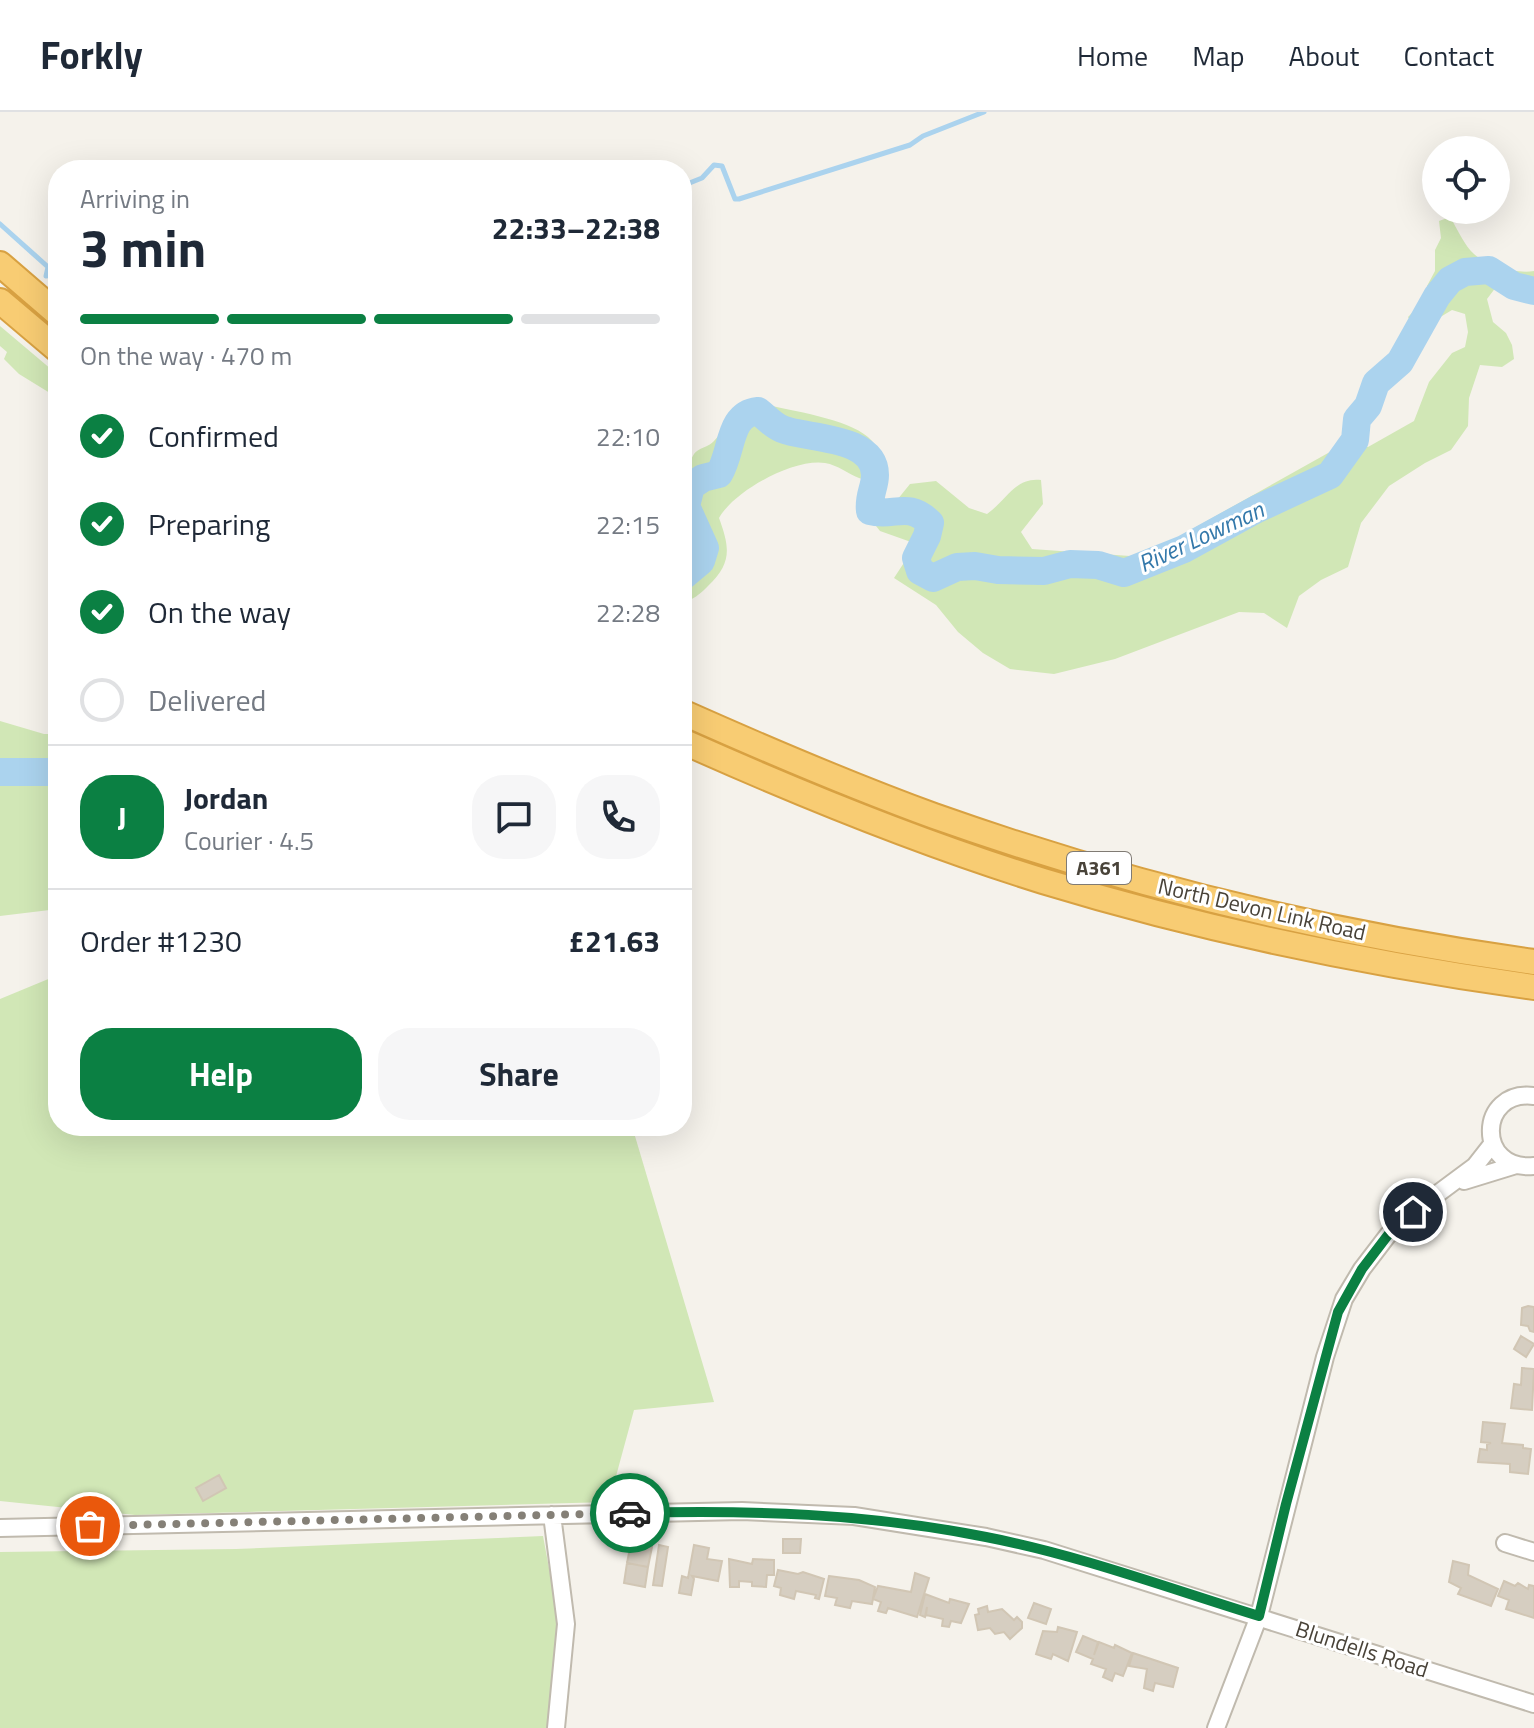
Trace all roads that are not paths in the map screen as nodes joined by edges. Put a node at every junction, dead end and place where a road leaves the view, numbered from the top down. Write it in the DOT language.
graph roads {
  1 [pos="0,264"];
  2 [pos="0,301"];
  3 [pos="48,305"];
  4 [pos="48,342"];
  5 [pos="692,716"];
  6 [pos="692,745"];
  7 [pos="1534,962"];
  8 [pos="1534,987"];
  9 [pos="1533,1095"];
  10 [pos="1493,1143"];
  11 [pos="1516,1165"];
  12 [pos="1534,1166"];
  13 [pos="1447,1188"];
  14 [pos="552,1515"];
  15 [pos="0,1528"];
  16 [pos="1505,1543"];
  17 [pos="1534,1552"];
  18 [pos="1259,1616"];
  19 [pos="1534,1704"];
  20 [pos="556,1728"];
  21 [pos="1216,1728"];
  1 -- 3 [label="highway"];
  2 -- 4 [label="highway"];
  5 -- 7 [label="highway, North Devon Link Road / A361"];
  6 -- 8 [label="highway, North Devon Link Road / A361"];
  9 -- 10 [label="street"];
  10 -- 11 [label="street"];
  10 -- 13 [label="street"];
  11 -- 12 [label="street"];
  11 -- 13 [label="street"];
  13 -- 18 [label="street"];
  14 -- 15 [label="street, Blundells Road"];
  14 -- 18 [label="street, Blundells Road"];
  14 -- 20 [label="street"];
  16 -- 17 [label="street"];
  18 -- 19 [label="street, Blundells Road"];
  18 -- 21 [label="street"];
}
